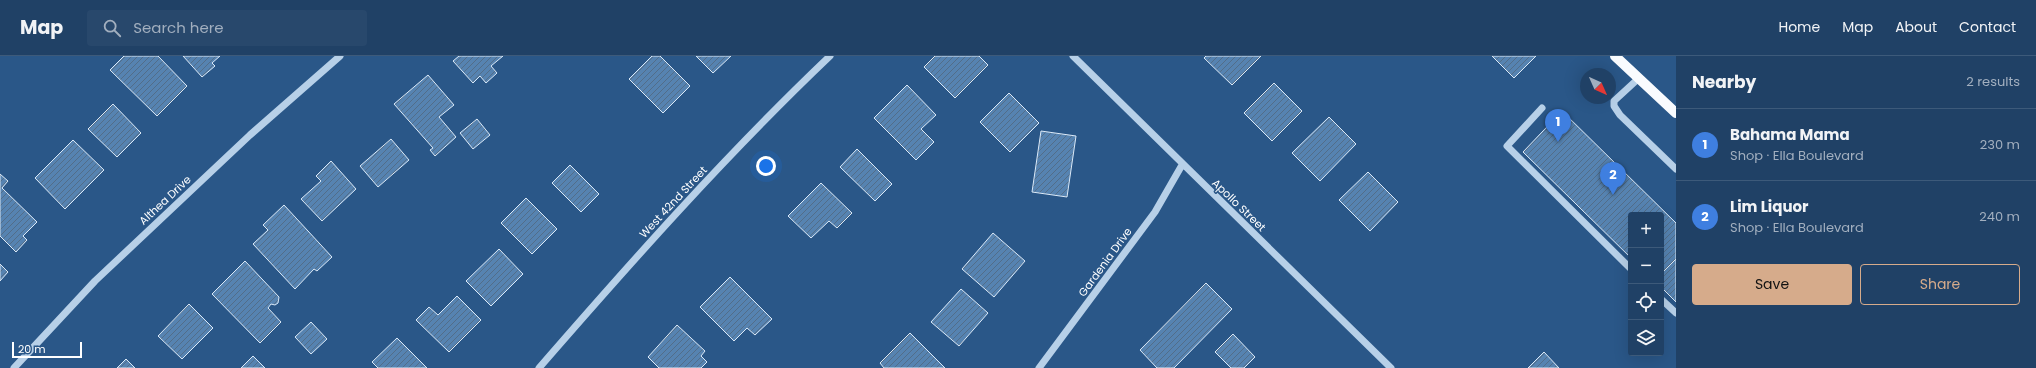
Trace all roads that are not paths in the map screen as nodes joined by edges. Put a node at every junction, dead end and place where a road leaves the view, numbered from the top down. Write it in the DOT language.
graph roads {
  1 [pos="340,56"];
  2 [pos="830,56"];
  3 [pos="1073,56"];
  4 [pos="1616,56"];
  5 [pos="1639,78"];
  6 [pos="1542,108"];
  7 [pos="1676,113"];
  8 [pos="1182,165"];
  9 [pos="1676,169"];
  10 [pos="1628,266"];
  11 [pos="1664,301"];
  12 [pos="1676,313"];
  13 [pos="14,368"];
  14 [pos="539,368"];
  15 [pos="1039,368"];
  16 [pos="1391,368"];
  1 -- 13 [label="street, Althea Drive"];
  2 -- 14 [label="street, West 42nd Street"];
  3 -- 8 [label="street, Apollo Street"];
  4 -- 5 [label="main road"];
  5 -- 7 [label="main road"];
  5 -- 9 [label="street"];
  6 -- 10 [label="street"];
  8 -- 15 [label="street, Gardenia Drive"];
  8 -- 16 [label="street, Apollo Street"];
  11 -- 12 [label="street"];
}
